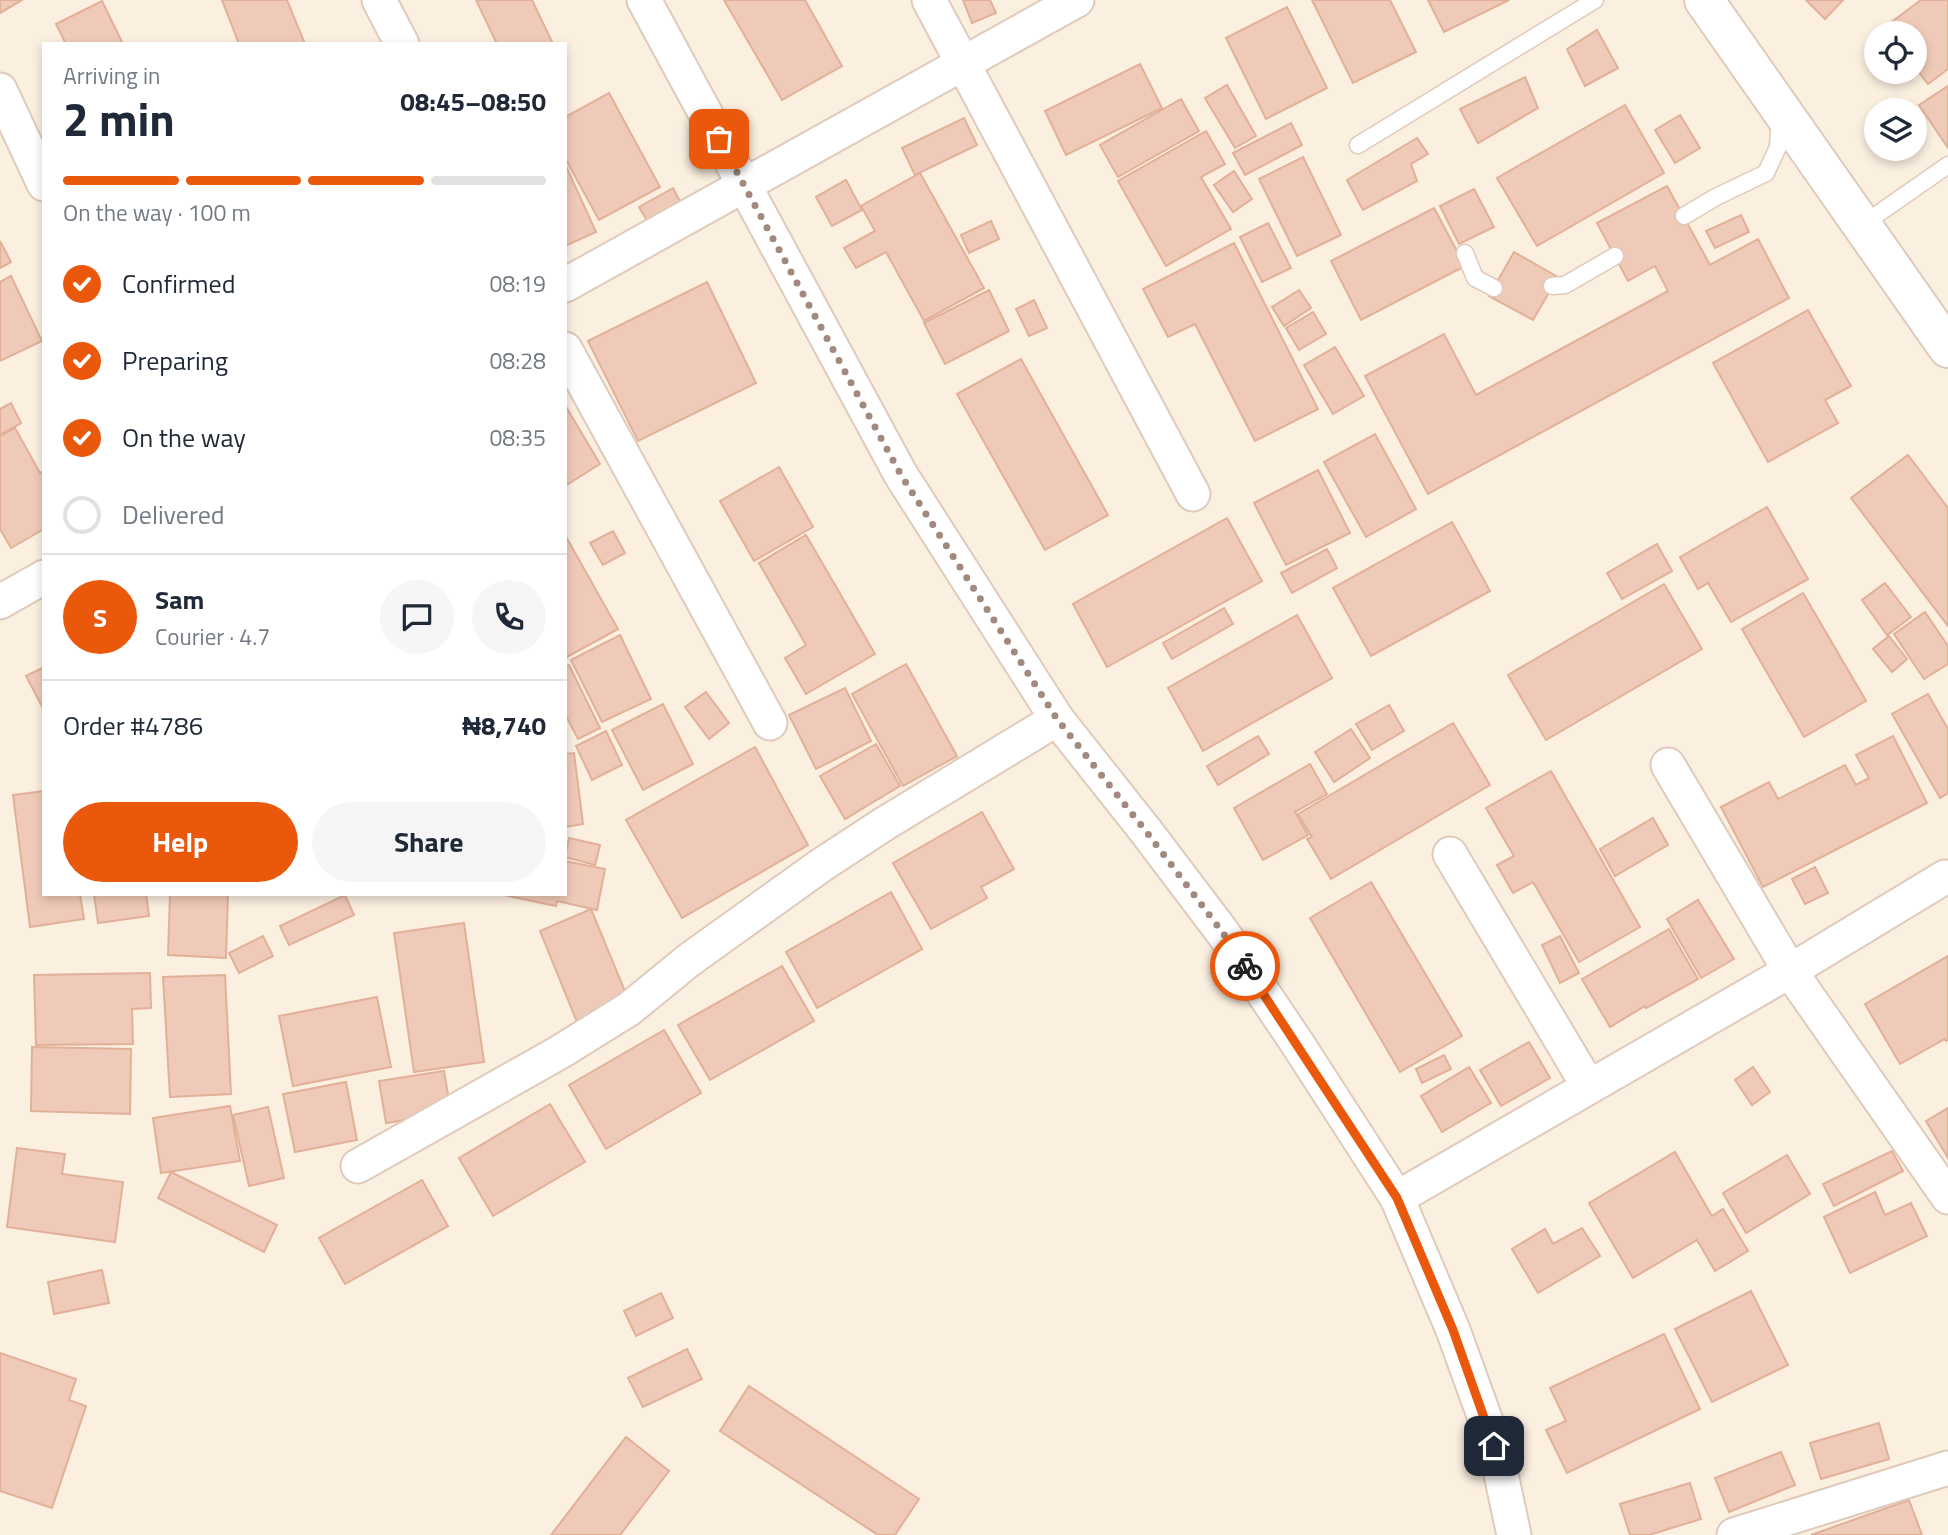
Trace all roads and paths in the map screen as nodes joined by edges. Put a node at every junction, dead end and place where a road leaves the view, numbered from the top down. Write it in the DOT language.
graph roads {
  1 [pos="379,0"];
  2 [pos="643,0"];
  3 [pos="929,0"];
  4 [pos="1077,0"];
  5 [pos="1595,0"];
  6 [pos="1704,0"];
  7 [pos="401,42"];
  8 [pos="963,64"];
  9 [pos="0,90"];
  10 [pos="1781,109"];
  11 [pos="1358,145"];
  12 [pos="1948,164"];
  13 [pos="42,180"];
  14 [pos="744,186"];
  15 [pos="1684,216"];
  16 [pos="1863,225"];
  17 [pos="1465,253"];
  18 [pos="1615,256"];
  19 [pos="567,284"];
  20 [pos="1552,286"];
  21 [pos="1494,288"];
  22 [pos="1948,348"];
  23 [pos="567,352"];
  24 [pos="1193,494"];
  25 [pos="42,578"];
  26 [pos="0,602"];
  27 [pos="1057,719"];
  28 [pos="770,723"];
  29 [pos="1668,765"];
  30 [pos="1450,854"];
  31 [pos="1945,877"];
  32 [pos="1790,971"];
  33 [pos="1589,1087"];
  34 [pos="358,1166"];
  35 [pos="1948,1197"];
  36 [pos="1397,1198"];
  37 [pos="1948,1468"];
  38 [pos="1514,1535"];
  39 [pos="1734,1535"];
  1 -- 7 [label="street"];
  2 -- 14 [label="street"];
  3 -- 8 [label="street"];
  4 -- 8 [label="street"];
  5 -- 11 [label="lane"];
  6 -- 10 [label="street"];
  8 -- 14 [label="street"];
  8 -- 24 [label="street"];
  9 -- 13 [label="street"];
  10 -- 15 [label="lane"];
  10 -- 16 [label="street"];
  12 -- 16 [label="lane"];
  14 -- 19 [label="street"];
  14 -- 27 [label="street"];
  16 -- 22 [label="street"];
  17 -- 21 [label="lane"];
  18 -- 20 [label="lane"];
  23 -- 28 [label="street"];
  25 -- 26 [label="street"];
  27 -- 34 [label="street"];
  27 -- 36 [label="street"];
  29 -- 32 [label="street"];
  30 -- 33 [label="street"];
  31 -- 32 [label="street"];
  32 -- 33 [label="street"];
  32 -- 35 [label="street"];
  33 -- 36 [label="street"];
  36 -- 38 [label="street"];
  37 -- 39 [label="street"];
}
